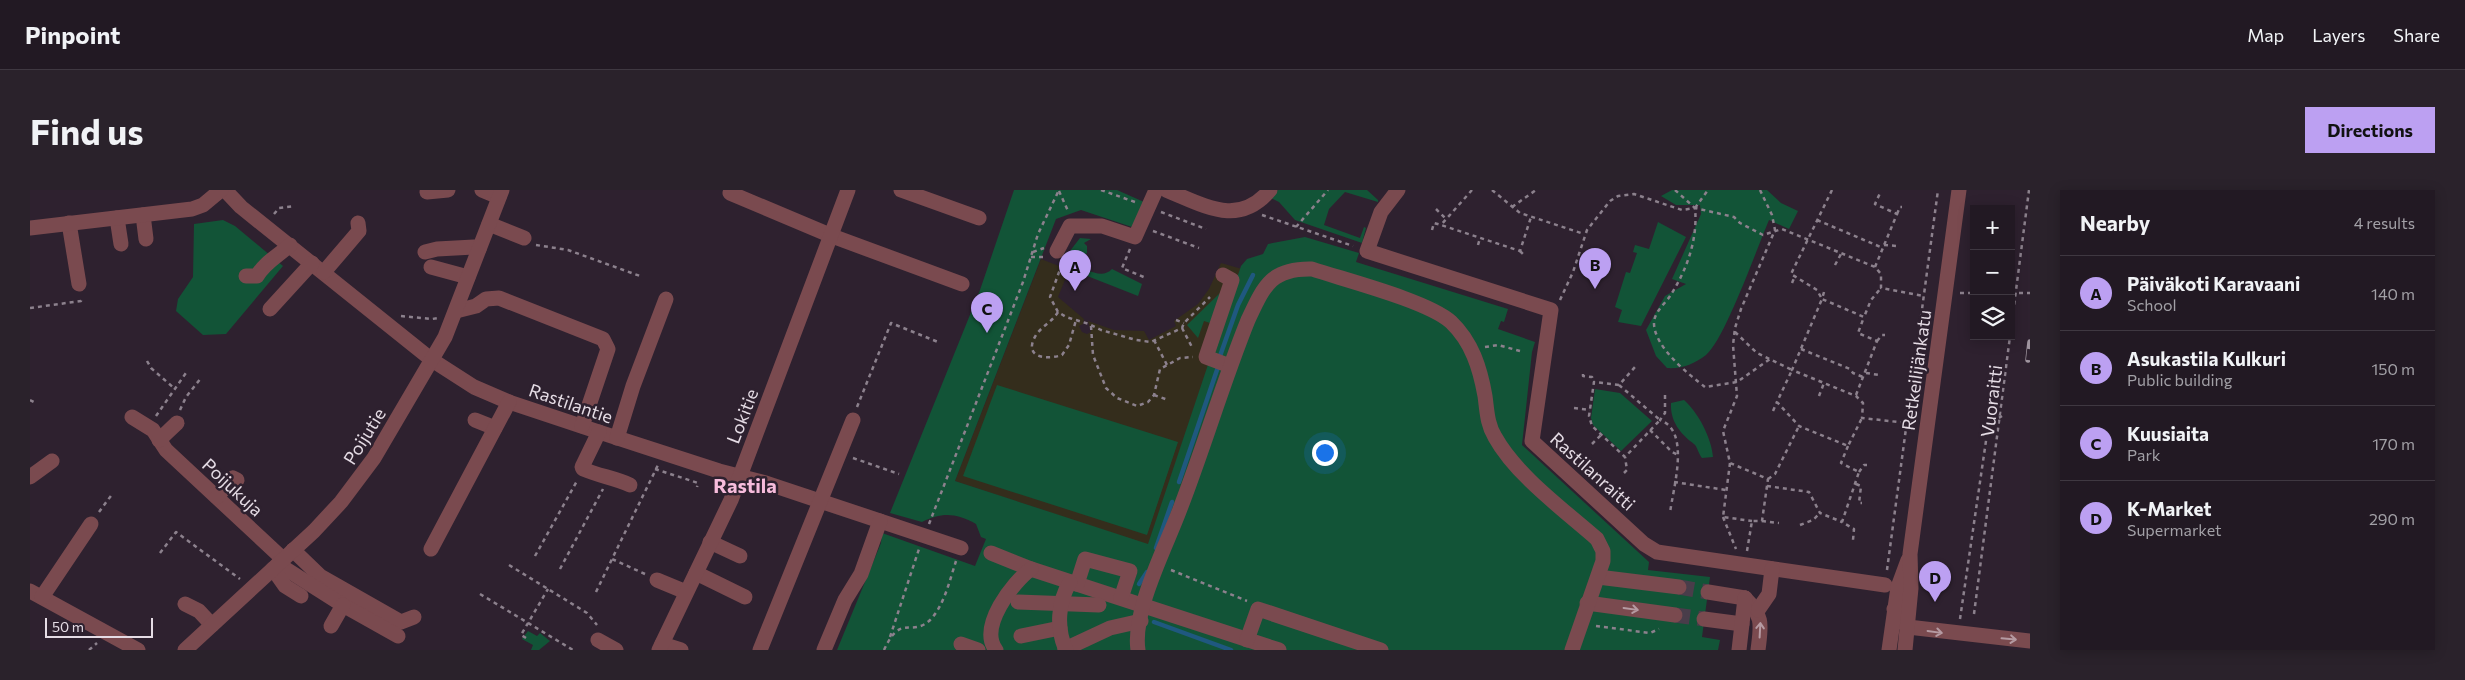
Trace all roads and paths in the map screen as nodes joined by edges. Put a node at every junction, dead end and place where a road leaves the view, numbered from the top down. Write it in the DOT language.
graph roads {
  1 [pos="223,190"];
  2 [pos="448,190"];
  3 [pos="482,190"];
  4 [pos="848,190"];
  5 [pos="901,190"];
  6 [pos="1059,190"];
  7 [pos="1156,190"];
  8 [pos="1270,190"];
  9 [pos="1328,190"];
  10 [pos="1398,190"];
  11 [pos="1472,190"];
  12 [pos="1492,190"];
  13 [pos="1536,190"];
  14 [pos="1675,190"];
  15 [pos="1708,190"];
  16 [pos="1760,190"];
  17 [pos="1832,190"];
  18 [pos="1880,190"];
  19 [pos="1938,190"];
  20 [pos="1959,190"];
  21 [pos="2029,190"];
  22 [pos="1174,191"];
  23 [pos="427,192"];
  24 [pos="730,193"];
  25 [pos="503,198"];
  26 [pos="294,206"];
  27 [pos="1512,207"];
  28 [pos="1902,207"];
  29 [pos="1695,208"];
  30 [pos="1436,210"];
  31 [pos="1258,214"];
  32 [pos="1897,214"];
  33 [pos="143,215"];
  34 [pos="1531,217"];
  35 [pos="118,218"];
  36 [pos="979,218"];
  37 [pos="1447,219"];
  38 [pos="1817,220"];
  39 [pos="69,223"];
  40 [pos="358,223"];
  41 [pos="489,224"];
  42 [pos="265,225"];
  43 [pos="1078,225"];
  44 [pos="1441,225"];
  45 [pos="1296,226"];
  46 [pos="30,228"];
  47 [pos="1432,230"];
  48 [pos="1776,230"];
  49 [pos="1137,231"];
  50 [pos="1584,234"];
  51 [pos="832,236"];
  52 [pos="524,238"];
  53 [pos="1480,238"];
  54 [pos="146,239"];
  55 [pos="1807,239"];
  56 [pos="121,244"];
  57 [pos="290,245"];
  58 [pos="1478,245"];
  59 [pos="1883,246"];
  60 [pos="1897,246"];
  61 [pos="1199,248"];
  62 [pos="479,249"];
  63 [pos="1057,251"];
  64 [pos="1367,251"];
  65 [pos="425,252"];
  66 [pos="1841,254"];
  67 [pos="1835,265"];
  68 [pos="432,267"];
  69 [pos="1061,267"];
  70 [pos="1875,267"];
  71 [pos="318,268"];
  72 [pos="1223,275"];
  73 [pos="246,276"];
  74 [pos="468,276"];
  75 [pos="640,276"];
  76 [pos="1795,276"];
  77 [pos="1146,278"];
  78 [pos="1792,283"];
  79 [pos="79,284"];
  80 [pos="962,284"];
  81 [pos="1881,288"];
  82 [pos="1824,292"];
  83 [pos="1962,293"];
  84 [pos="1970,293"];
  85 [pos="2015,293"];
  86 [pos="2030,293"];
  87 [pos="1924,296"];
  88 [pos="666,299"];
  89 [pos="1822,299"];
  90 [pos="30,308"];
  91 [pos="270,309"];
  92 [pos="1552,310"];
  93 [pos="456,311"];
  94 [pos="1058,312"];
  95 [pos="398,316"];
  96 [pos="1864,317"];
  97 [pos="1076,320"];
  98 [pos="1176,320"];
  99 [pos="1184,323"];
  100 [pos="1091,325"];
  101 [pos="1182,328"];
  102 [pos="1734,332"];
  103 [pos="1884,335"];
  104 [pos="1154,340"];
  105 [pos="1877,341"];
  106 [pos="938,342"];
  107 [pos="1801,349"];
  108 [pos="1520,351"];
  109 [pos="1473,353"];
  110 [pos="1770,359"];
  111 [pos="432,360"];
  112 [pos="148,361"];
  113 [pos="1167,365"];
  114 [pos="1230,366"];
  115 [pos="1635,367"];
  116 [pos="188,370"];
  117 [pos="1792,370"];
  118 [pos="1865,373"];
  119 [pos="1583,374"];
  120 [pos="1879,375"];
  121 [pos="1864,377"];
  122 [pos="201,378"];
  123 [pos="1594,382"];
  124 [pos="1737,382"];
  125 [pos="1824,383"];
  126 [pos="1619,385"];
  127 [pos="175,389"];
  128 [pos="1154,395"];
  129 [pos="1665,395"];
  130 [pos="1819,396"];
  131 [pos="1856,396"];
  132 [pos="30,400"];
  133 [pos="1168,400"];
  134 [pos="34,402"];
  135 [pos="509,402"];
  136 [pos="1777,402"];
  137 [pos="1574,408"];
  138 [pos="1590,410"];
  139 [pos="1773,411"];
  140 [pos="2002,416"];
  141 [pos="132,417"];
  142 [pos="1862,418"];
  143 [pos="476,420"];
  144 [pos="853,420"];
  145 [pos="1660,420"];
  146 [pos="177,423"];
  147 [pos="1808,423"];
  148 [pos="1907,423"];
  149 [pos="582,426"];
  150 [pos="1798,426"];
  151 [pos="148,428"];
  152 [pos="495,428"];
  153 [pos="1806,429"];
  154 [pos="1650,430"];
  155 [pos="599,432"];
  156 [pos="1601,435"];
  157 [pos="617,438"];
  158 [pos="159,440"];
  159 [pos="1592,444"];
  160 [pos="1848,446"];
  161 [pos="840,453"];
  162 [pos="1678,455"];
  163 [pos="1625,457"];
  164 [pos="52,461"];
  165 [pos="659,461"];
  166 [pos="1730,463"];
  167 [pos="1867,465"];
  168 [pos="583,469"];
  169 [pos="655,469"];
  170 [pos="1859,472"];
  171 [pos="1624,473"];
  172 [pos="899,474"];
  173 [pos="738,476"];
  174 [pos="30,477"];
  175 [pos="609,479"];
  176 [pos="1768,479"];
  177 [pos="237,480"];
  178 [pos="1674,482"];
  179 [pos="1856,484"];
  180 [pos="630,485"];
  181 [pos="1767,486"];
  182 [pos="697,487"];
  183 [pos="1726,490"];
  184 [pos="113,493"];
  185 [pos="217,497"];
  186 [pos="109,498"];
  187 [pos="820,501"];
  188 [pos="1862,503"];
  189 [pos="1820,513"];
  190 [pos="1670,514"];
  191 [pos="1723,517"];
  192 [pos="1752,520"];
  193 [pos="880,521"];
  194 [pos="1762,521"];
  195 [pos="1842,522"];
  196 [pos="1779,523"];
  197 [pos="91,524"];
  198 [pos="1800,525"];
  199 [pos="923,540"];
  200 [pos="1853,540"];
  201 [pos="710,542"];
  202 [pos="961,548"];
  203 [pos="431,549"];
  204 [pos="160,553"];
  205 [pos="991,553"];
  206 [pos="1910,554"];
  207 [pos="535,556"];
  208 [pos="740,556"];
  209 [pos="612,558"];
  210 [pos="281,560"];
  211 [pos="1742,564"];
  212 [pos="508,565"];
  213 [pos="1157,565"];
  214 [pos="560,569"];
  215 [pos="1031,569"];
  216 [pos="1772,569"];
  217 [pos="696,573"];
  218 [pos="1598,577"];
  219 [pos="657,580"];
  220 [pos="1074,583"];
  221 [pos="1885,585"];
  222 [pos="1679,587"];
  223 [pos="252,588"];
  224 [pos="548,589"];
  225 [pos="596,592"];
  226 [pos="686,592"];
  227 [pos="1708,592"];
  228 [pos="36,594"];
  229 [pos="480,594"];
  230 [pos="301,596"];
  231 [pos="745,597"];
  232 [pos="1121,598"];
  233 [pos="1746,598"];
  234 [pos="1018,602"];
  235 [pos="1061,603"];
  236 [pos="1587,603"];
  237 [pos="185,604"];
  238 [pos="343,605"];
  239 [pos="1100,605"];
  240 [pos="1144,605"];
  241 [pos="1894,609"];
  242 [pos="1258,610"];
  243 [pos="1758,610"];
  244 [pos="1974,614"];
  245 [pos="1675,615"];
  246 [pos="414,617"];
  247 [pos="1951,618"];
  248 [pos="1704,619"];
  249 [pos="1140,620"];
  250 [pos="527,623"];
  251 [pos="1580,624"];
  252 [pos="1742,624"];
  253 [pos="212,625"];
  254 [pos="331,626"];
  255 [pos="1908,627"];
  256 [pos="1060,628"];
  257 [pos="1663,629"];
  258 [pos="398,636"];
  259 [pos="1021,636"];
  260 [pos="526,638"];
  261 [pos="889,640"];
  262 [pos="1247,640"];
  263 [pos="2030,641"];
  264 [pos="606,644"];
  265 [pos="961,644"];
  266 [pos="660,647"];
  267 [pos="1135,647"];
  268 [pos="138,650"];
  269 [pos="185,650"];
  270 [pos="573,650"];
  271 [pos="681,650"];
  272 [pos="760,650"];
  273 [pos="824,650"];
  274 [pos="884,650"];
  275 [pos="978,650"];
  276 [pos="996,650"];
  277 [pos="1066,650"];
  278 [pos="1279,650"];
  279 [pos="1381,650"];
  280 [pos="1572,650"];
  281 [pos="1739,650"];
  282 [pos="1758,650"];
  283 [pos="1889,650"];
  284 [pos="1905,650"];
  1 -- 33 [label="street"];
  1 -- 42 [label="street, Rastilantie"];
  2 -- 23 [label="street"];
  3 -- 25 [label="street"];
  4 -- 51 [label="street, Lokitie"];
  5 -- 36 [label="street"];
  6 -- 43 [label="path"];
  6 -- 199 [label="path"];
  7 -- 49 [label="street"];
  8 -- 22 [label="street"];
  9 -- 45 [label="path"];
  10 -- 64 [label="street"];
  11 -- 37 [label="path"];
  12 -- 27 [label="path"];
  13 -- 27 [label="path"];
  14 -- 29 [label="path"];
  15 -- 29 [label="path"];
  16 -- 48 [label="path"];
  17 -- 38 [label="path"];
  18 -- 32 [label="path"];
  19 -- 87 [label="path"];
  20 -- 206 [label="street, Retkeilijänkatu"];
  21 -- 140 [label="path, Vuoraitti"];
  24 -- 51 [label="street"];
  25 -- 41 [label="street, Poijutie"];
  26 -- 42 [label="path"];
  27 -- 34 [label="path"];
  28 -- 32 [label="path"];
  29 -- 48 [label="path"];
  29 -- 50 [label="path"];
  29 -- 124 [label="path"];
  30 -- 37 [label="path"];
  31 -- 45 [label="path"];
  32 -- 59 [label="path"];
  33 -- 35 [label="street"];
  33 -- 54 [label="street"];
  34 -- 50 [label="path"];
  34 -- 53 [label="path"];
  35 -- 39 [label="street"];
  35 -- 56 [label="street"];
  37 -- 44 [label="path"];
  38 -- 55 [label="path"];
  38 -- 59 [label="path"];
  39 -- 46 [label="street"];
  39 -- 79 [label="street"];
  40 -- 71 [label="street"];
  41 -- 52 [label="street"];
  41 -- 62 [label="street, Poijutie"];
  42 -- 57 [label="street, Rastilantie"];
  43 -- 49 [label="street"];
  43 -- 63 [label="street"];
  44 -- 47 [label="path"];
  44 -- 53 [label="path"];
  45 -- 64 [label="path"];
  48 -- 55 [label="path"];
  48 -- 102 [label="path"];
  49 -- 61 [label="path"];
  49 -- 77 [label="path"];
  50 -- 92 [label="path"];
  51 -- 80 [label="street"];
  51 -- 173 [label="street, Lokitie"];
  52 -- 75 [label="path"];
  53 -- 58 [label="path"];
  55 -- 66 [label="path"];
  55 -- 76 [label="path"];
  57 -- 71 [label="street, Rastilantie"];
  57 -- 73 [label="street"];
  59 -- 60 [label="path"];
  59 -- 70 [label="path"];
  62 -- 65 [label="street"];
  62 -- 74 [label="street, Poijutie"];
  64 -- 92 [label="street"];
  66 -- 67 [label="path"];
  66 -- 70 [label="path"];
  68 -- 74 [label="street"];
  69 -- 94 [label="path"];
  70 -- 81 [label="path"];
  71 -- 91 [label="street"];
  71 -- 111 [label="street, Rastilantie"];
  72 -- 99 [label="path"];
  72 -- 114 [label="street"];
  74 -- 93 [label="street, Poijutie"];
  76 -- 78 [label="path"];
  76 -- 89 [label="path"];
  79 -- 90 [label="path"];
  81 -- 87 [label="path"];
  81 -- 96 [label="path"];
  82 -- 89 [label="path"];
  83 -- 84 [label="path"];
  85 -- 86 [label="path"];
  87 -- 148 [label="path"];
  88 -- 157 [label="street"];
  89 -- 96 [label="path"];
  89 -- 107 [label="path"];
  92 -- 211 [label="street, Rastilanraitti"];
  93 -- 95 [label="path"];
  93 -- 111 [label="street, Poijutie"];
  93 -- 149 [label="street"];
  94 -- 97 [label="path"];
  94 -- 97 [label="path"];
  96 -- 105 [label="path"];
  97 -- 100 [label="path"];
  98 -- 99 [label="path"];
  99 -- 101 [label="path"];
  100 -- 104 [label="path"];
  100 -- 128 [label="path"];
  101 -- 104 [label="path"];
  101 -- 113 [label="path"];
  102 -- 110 [label="path"];
  102 -- 124 [label="path"];
  103 -- 105 [label="path"];
  104 -- 113 [label="path"];
  105 -- 118 [label="path"];
  106 -- 144 [label="path"];
  107 -- 117 [label="path"];
  107 -- 121 [label="path"];
  108 -- 109 [label="path"];
  109 -- 114 [label="street"];
  109 -- 218 [label="street"];
  110 -- 117 [label="path"];
  110 -- 124 [label="path"];
  111 -- 135 [label="street, Rastilantie"];
  111 -- 210 [label="street, Poijutie"];
  112 -- 127 [label="path"];
  113 -- 128 [label="path"];
  114 -- 213 [label="street"];
  115 -- 126 [label="path"];
  116 -- 127 [label="path"];
  117 -- 125 [label="path"];
  117 -- 136 [label="path"];
  118 -- 120 [label="path"];
  118 -- 121 [label="path"];
  119 -- 123 [label="path"];
  121 -- 131 [label="path"];
  122 -- 146 [label="path"];
  123 -- 126 [label="path"];
  123 -- 138 [label="path"];
  124 -- 166 [label="path"];
  125 -- 130 [label="path"];
  125 -- 131 [label="path"];
  126 -- 145 [label="path"];
  127 -- 151 [label="path"];
  128 -- 133 [label="path"];
  129 -- 145 [label="path"];
  131 -- 142 [label="path"];
  132 -- 134 [label="path"];
  135 -- 149 [label="street, Rastilantie"];
  135 -- 152 [label="street"];
  136 -- 139 [label="path"];
  136 -- 150 [label="path"];
  137 -- 138 [label="path"];
  138 -- 156 [label="path"];
  140 -- 244 [label="path, Vuoraitti"];
  140 -- 247 [label="path"];
  141 -- 151 [label="street, Poijukuja"];
  142 -- 148 [label="path"];
  142 -- 160 [label="path"];
  143 -- 152 [label="street"];
  144 -- 161 [label="street"];
  145 -- 154 [label="path"];
  145 -- 162 [label="path"];
  146 -- 158 [label="street"];
  147 -- 153 [label="path"];
  148 -- 221 [label="path"];
  149 -- 155 [label="street, Rastilantie"];
  150 -- 153 [label="path"];
  150 -- 176 [label="path"];
  151 -- 158 [label="street, Poijukuja"];
  152 -- 203 [label="street"];
  153 -- 160 [label="path"];
  154 -- 162 [label="path"];
  154 -- 163 [label="path"];
  155 -- 157 [label="street, Rastilantie"];
  155 -- 168 [label="street"];
  156 -- 159 [label="path"];
  156 -- 163 [label="path"];
  157 -- 173 [label="street, Rastilantie"];
  158 -- 185 [label="street, Poijukuja"];
  160 -- 170 [label="path"];
  161 -- 172 [label="path"];
  161 -- 187 [label="street"];
  162 -- 178 [label="path"];
  163 -- 171 [label="path"];
  164 -- 174 [label="street"];
  165 -- 169 [label="path"];
  166 -- 176 [label="path"];
  166 -- 183 [label="path"];
  167 -- 170 [label="path"];
  168 -- 175 [label="street"];
  168 -- 207 [label="path"];
  169 -- 182 [label="path"];
  169 -- 209 [label="path"];
  170 -- 179 [label="path"];
  173 -- 187 [label="street, Rastilantie"];
  173 -- 201 [label="street, Lokitie"];
  175 -- 180 [label="street"];
  175 -- 214 [label="path"];
  176 -- 181 [label="path"];
  177 -- 185 [label="street"];
  178 -- 183 [label="path"];
  178 -- 190 [label="path"];
  179 -- 188 [label="path"];
  179 -- 195 [label="path"];
  181 -- 189 [label="path"];
  181 -- 194 [label="path"];
  183 -- 191 [label="path"];
  184 -- 186 [label="path"];
  185 -- 210 [label="street, Poijukuja"];
  187 -- 193 [label="street, Rastilantie"];
  187 -- 272 [label="street"];
  189 -- 195 [label="path"];
  189 -- 198 [label="path"];
  191 -- 192 [label="path"];
  191 -- 211 [label="path"];
  192 -- 194 [label="path"];
  192 -- 211 [label="path"];
  193 -- 199 [label="street, Rastilantie"];
  193 -- 273 [label="street"];
  194 -- 196 [label="path"];
  195 -- 200 [label="path"];
  197 -- 228 [label="street"];
  199 -- 202 [label="street, Rastilantie"];
  199 -- 261 [label="path"];
  201 -- 208 [label="street"];
  201 -- 217 [label="street, Lokitie"];
  202 -- 261 [label="path"];
  204 -- 223 [label="path"];
  205 -- 215 [label="street"];
  206 -- 241 [label="street, Retkeilijänkatu"];
  206 -- 255 [label="street, Retkeilijänkatu"];
  209 -- 219 [label="path"];
  209 -- 225 [label="path"];
  210 -- 223 [label="street, Poijutie"];
  210 -- 230 [label="street"];
  210 -- 238 [label="street"];
  210 -- 246 [label="street"];
  211 -- 216 [label="street, Rastilanraitti"];
  212 -- 224 [label="path"];
  213 -- 240 [label="street"];
  213 -- 242 [label="path"];
  215 -- 220 [label="street"];
  215 -- 276 [label="street"];
  216 -- 221 [label="street, Rastilanraitti"];
  216 -- 243 [label="street"];
  217 -- 226 [label="street, Lokitie"];
  217 -- 231 [label="street"];
  218 -- 222 [label="street"];
  218 -- 236 [label="street"];
  219 -- 226 [label="street"];
  220 -- 232 [label="street"];
  220 -- 232 [label="street"];
  220 -- 235 [label="street"];
  223 -- 253 [label="street, Poijutie"];
  224 -- 250 [label="path"];
  224 -- 264 [label="path"];
  226 -- 266 [label="street, Lokitie"];
  227 -- 233 [label="street"];
  228 -- 268 [label="street"];
  229 -- 250 [label="path"];
  232 -- 240 [label="street"];
  233 -- 243 [label="street"];
  233 -- 252 [label="street"];
  234 -- 235 [label="street"];
  235 -- 239 [label="street"];
  235 -- 256 [label="street"];
  236 -- 245 [label="street, one-way"];
  236 -- 251 [label="street"];
  237 -- 253 [label="street"];
  238 -- 254 [label="street"];
  238 -- 258 [label="street"];
  240 -- 249 [label="street"];
  240 -- 262 [label="street"];
  241 -- 255 [label="street"];
  241 -- 283 [label="street, Retkeilijänkatu"];
  242 -- 262 [label="street"];
  242 -- 279 [label="street"];
  282 -- 243 [label="street, one-way"];
  248 -- 252 [label="street"];
  249 -- 267 [label="street"];
  249 -- 277 [label="street"];
  250 -- 260 [label="path"];
  250 -- 270 [label="path"];
  251 -- 257 [label="path"];
  251 -- 280 [label="street"];
  252 -- 281 [label="street"];
  253 -- 269 [label="street, Poijutie"];
  255 -- 263 [label="street, one-way"];
  255 -- 284 [label="street, Retkeilijänkatu"];
  256 -- 259 [label="street"];
  256 -- 277 [label="street"];
  261 -- 274 [label="path"];
  262 -- 278 [label="street"];
  265 -- 275 [label="street"];
  266 -- 271 [label="street"];
}
